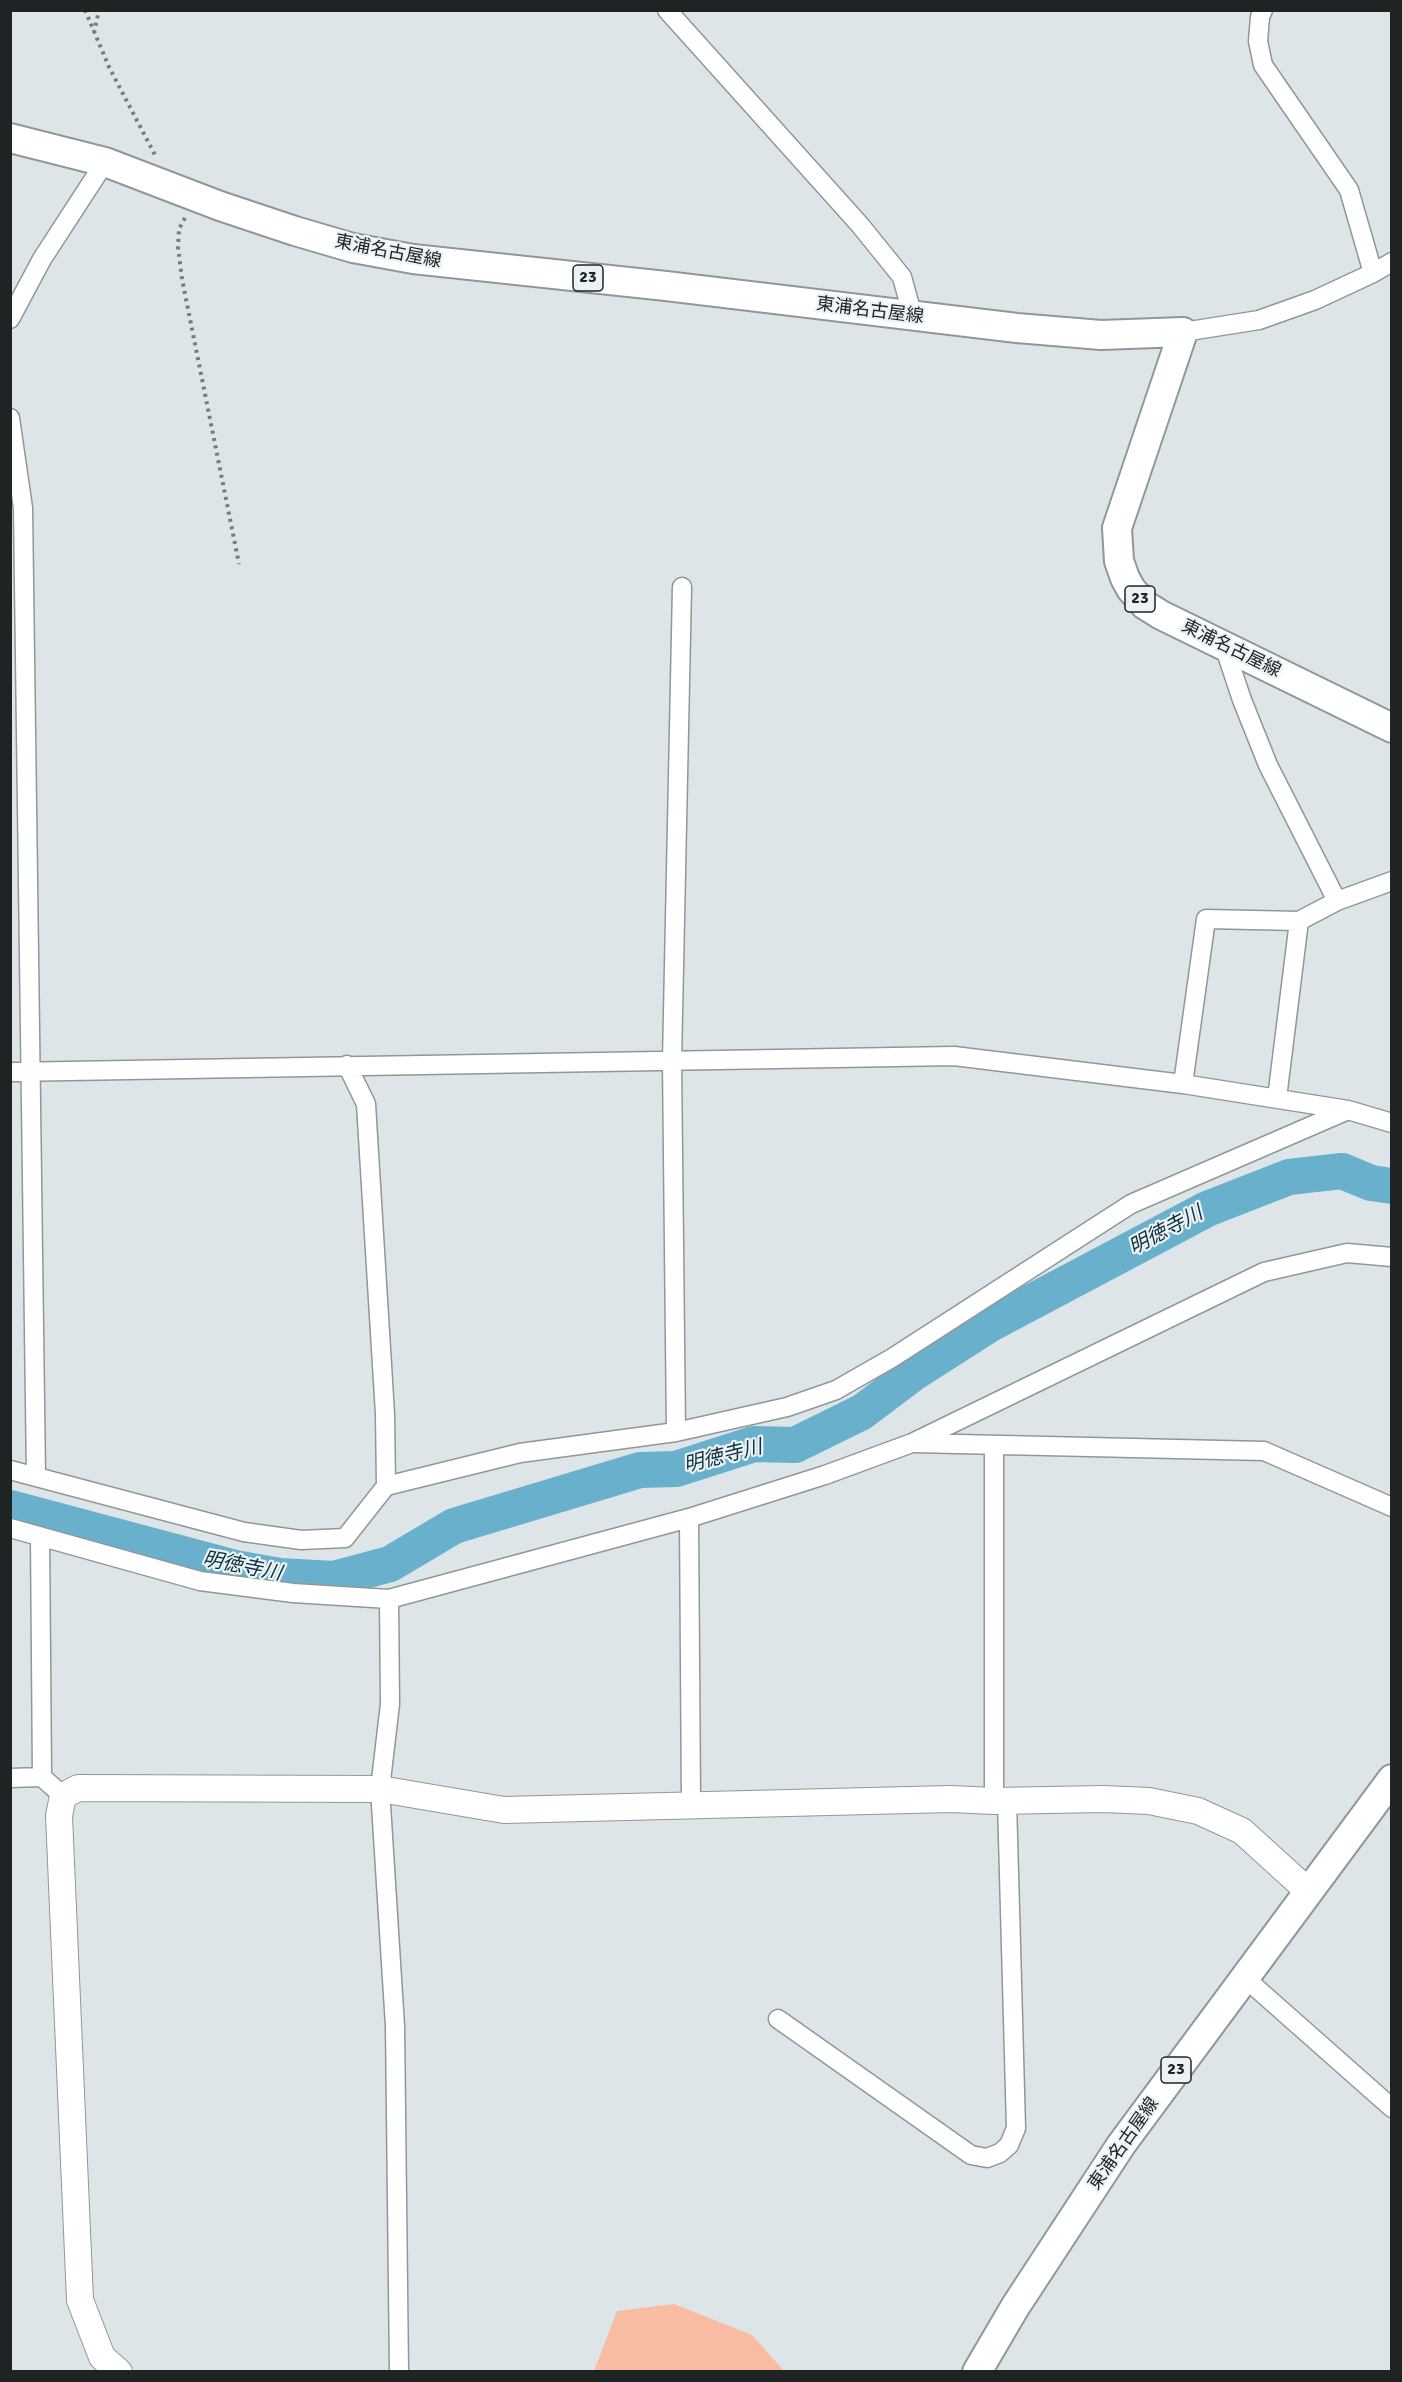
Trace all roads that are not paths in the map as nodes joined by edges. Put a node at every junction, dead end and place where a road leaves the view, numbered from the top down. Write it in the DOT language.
graph roads {
  1 [pos="667,10"];
  2 [pos="1263,10"];
  3 [pos="10,138"];
  4 [pos="105,162"];
  5 [pos="1392,262"];
  6 [pos="1373,273"];
  7 [pos="913,316"];
  8 [pos="10,319"];
  9 [pos="1183,332"];
  10 [pos="10,418"];
  11 [pos="682,587"];
  12 [pos="1224,646"];
  13 [pos="1268,666"];
  14 [pos="1242,700"];
  15 [pos="1392,728"];
  16 [pos="1392,881"];
  17 [pos="1336,901"];
  18 [pos="1299,921"];
  19 [pos="672,1061"];
  20 [pos="347,1065"];
  21 [pos="31,1071"];
  22 [pos="10,1072"];
  23 [pos="1183,1084"];
  24 [pos="1277,1098"];
  25 [pos="1348,1110"];
  26 [pos="1392,1123"];
  27 [pos="1392,1257"];
  28 [pos="676,1432"];
  29 [pos="912,1443"];
  30 [pos="994,1446"];
  31 [pos="10,1470"];
  32 [pos="36,1477"];
  33 [pos="386,1486"];
  34 [pos="1392,1508"];
  35 [pos="689,1518"];
  36 [pos="10,1528"];
  37 [pos="40,1536"];
  38 [pos="389,1599"];
  39 [pos="42,1777"];
  40 [pos="10,1778"];
  41 [pos="1392,1779"];
  42 [pos="380,1789"];
  43 [pos="63,1796"];
  44 [pos="1000,1801"];
  45 [pos="691,1804"];
  46 [pos="1308,1891"];
  47 [pos="1245,1978"];
  48 [pos="778,2019"];
  49 [pos="1392,2108"];
  50 [pos="119,2372"];
  51 [pos="399,2372"];
  52 [pos="977,2372"];
  1 -- 7 [label="street"];
  2 -- 6 [label="street"];
  3 -- 4 [label="main road, 東浦名古屋線 / 23"];
  4 -- 7 [label="main road, 東浦名古屋線 / 23"];
  4 -- 8 [label="street"];
  5 -- 6 [label="street"];
  6 -- 9 [label="street"];
  7 -- 9 [label="main road, 東浦名古屋線 / 23"];
  9 -- 12 [label="main road, 東浦名古屋線 / 23"];
  10 -- 21 [label="street"];
  11 -- 19 [label="street"];
  12 -- 13 [label="main road, 東浦名古屋線 / 23"];
  12 -- 14 [label="street"];
  13 -- 14 [label="street"];
  13 -- 15 [label="main road, 東浦名古屋線 / 23"];
  14 -- 17 [label="street"];
  16 -- 17 [label="street"];
  17 -- 18 [label="street"];
  18 -- 23 [label="street"];
  18 -- 24 [label="street"];
  19 -- 20 [label="street"];
  19 -- 23 [label="street"];
  19 -- 28 [label="street"];
  20 -- 21 [label="street"];
  20 -- 33 [label="street"];
  21 -- 22 [label="street"];
  21 -- 32 [label="street"];
  23 -- 24 [label="street"];
  24 -- 25 [label="street"];
  25 -- 26 [label="street"];
  25 -- 28 [label="street"];
  27 -- 29 [label="street"];
  28 -- 33 [label="street"];
  29 -- 30 [label="street"];
  29 -- 35 [label="street"];
  30 -- 34 [label="street"];
  30 -- 44 [label="street"];
  31 -- 32 [label="street"];
  32 -- 33 [label="street"];
  35 -- 38 [label="street"];
  35 -- 45 [label="street"];
  36 -- 37 [label="street"];
  37 -- 38 [label="street"];
  37 -- 39 [label="street"];
  38 -- 42 [label="street"];
  39 -- 40 [label="street"];
  39 -- 43 [label="street"];
  41 -- 46 [label="main road, 東浦名古屋線 / 23"];
  42 -- 43 [label="street"];
  42 -- 45 [label="street"];
  42 -- 51 [label="street"];
  43 -- 50 [label="street"];
  44 -- 45 [label="street"];
  44 -- 46 [label="street"];
  44 -- 48 [label="street"];
  46 -- 47 [label="main road, 東浦名古屋線 / 23"];
  47 -- 49 [label="street"];
  47 -- 52 [label="main road, 東浦名古屋線 / 23"];
}
